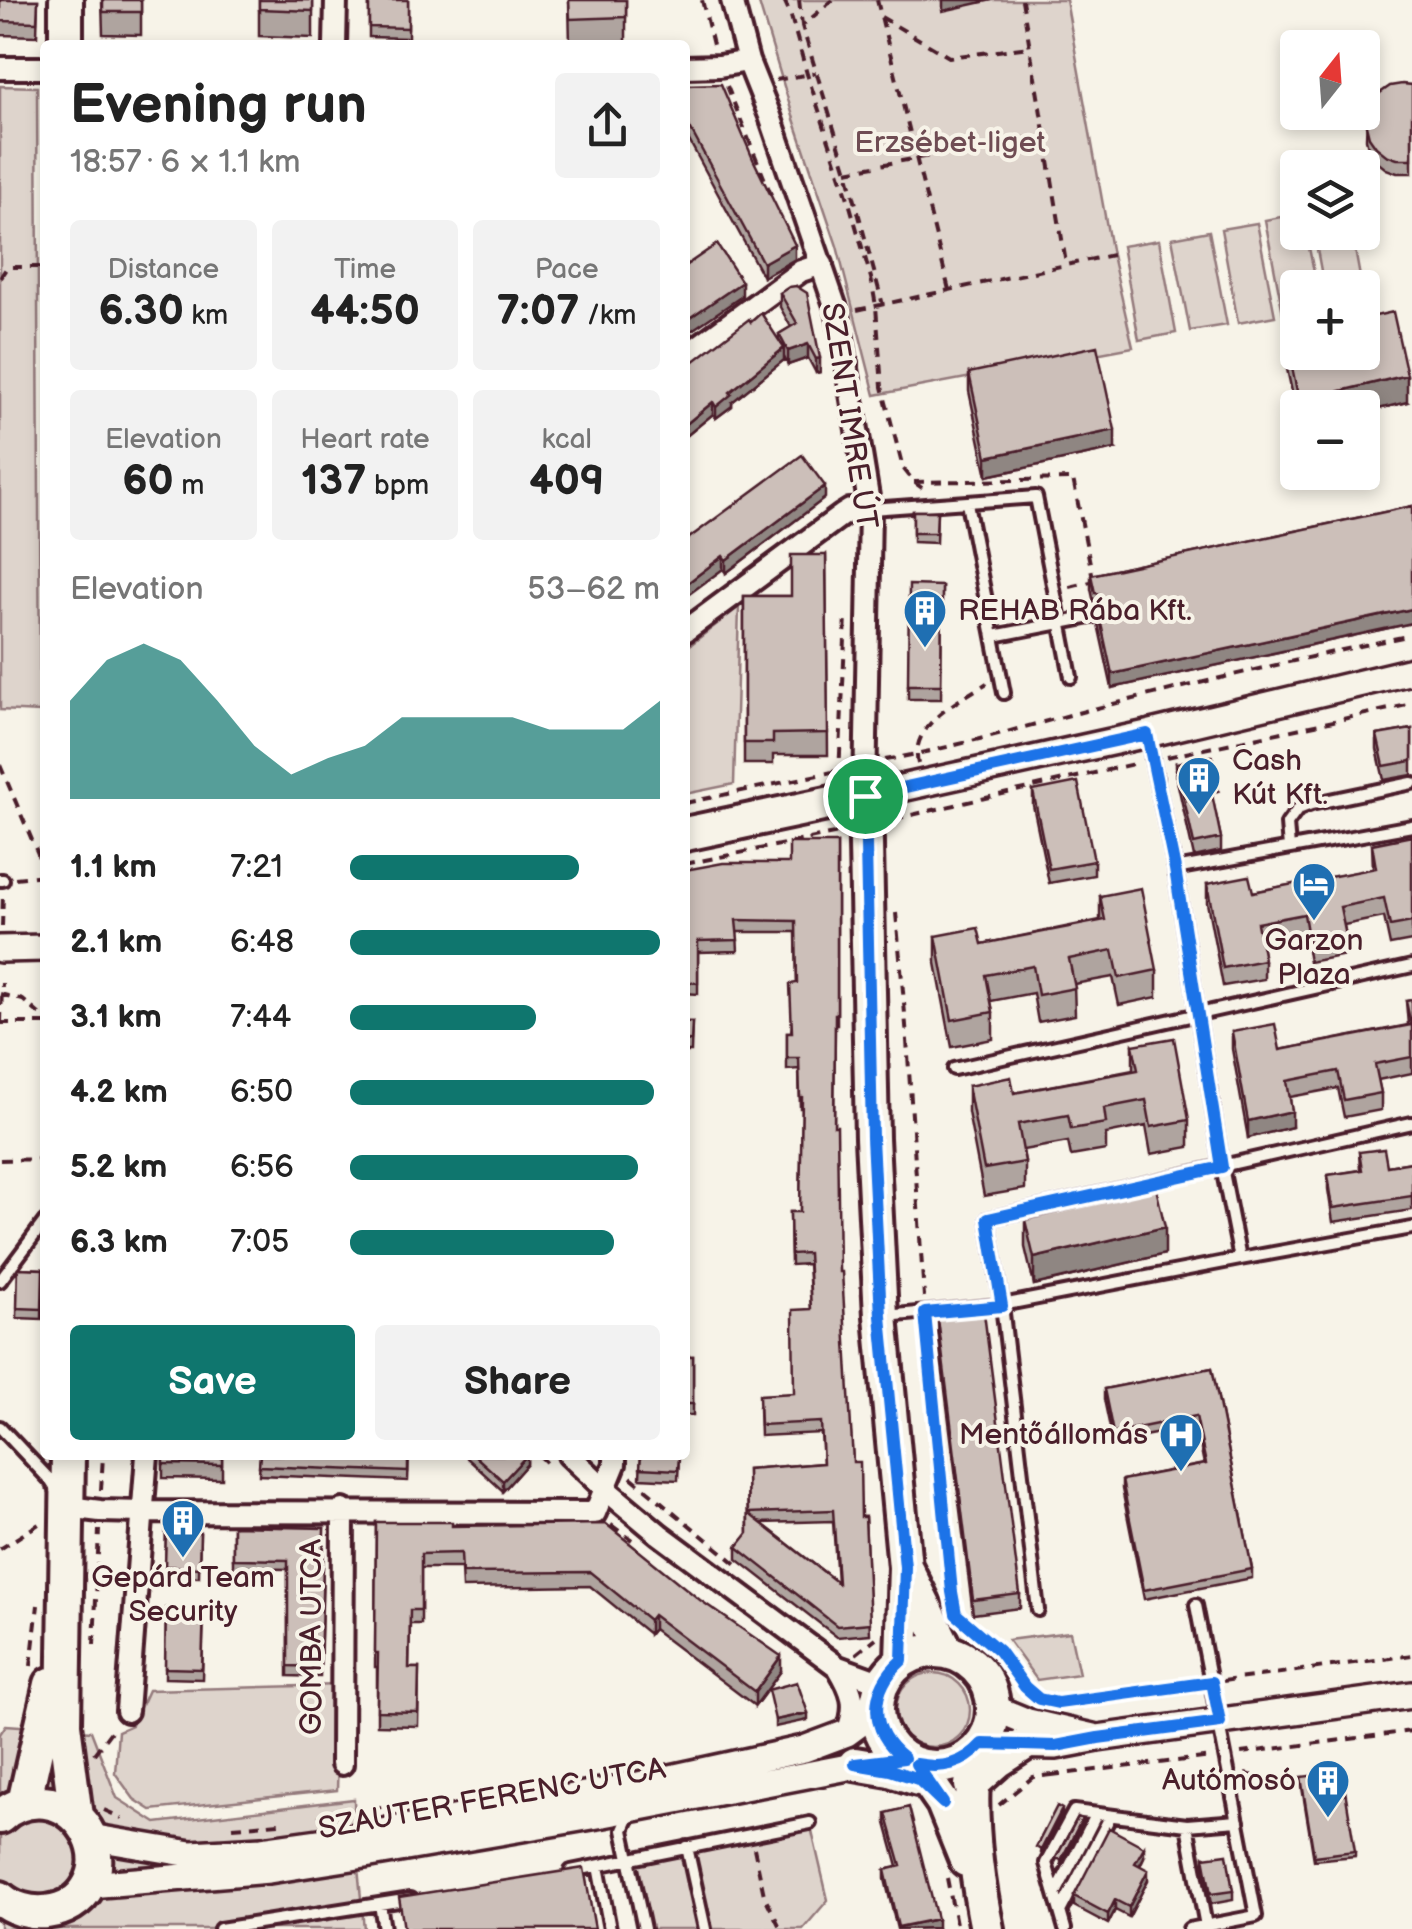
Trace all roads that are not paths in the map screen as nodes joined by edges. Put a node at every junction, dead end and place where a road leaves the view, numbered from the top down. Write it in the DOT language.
graph roads {
  1 [pos="66,0"];
  2 [pos="336,0"];
  3 [pos="732,0"];
  4 [pos="66,40"];
  5 [pos="335,40"];
  6 [pos="748,62"];
  7 [pos="690,66"];
  8 [pos="0,68"];
  9 [pos="40,68"];
  10 [pos="822,264"];
  11 [pos="690,352"];
  12 [pos="967,503"];
  13 [pos="870,509"];
  14 [pos="1096,616"];
  15 [pos="1060,623"];
  16 [pos="690,626"];
  17 [pos="994,636"];
  18 [pos="1412,671"];
  19 [pos="1071,677"];
  20 [pos="1004,693"];
  21 [pos="1147,734"];
  22 [pos="1412,783"];
  23 [pos="871,802"];
  24 [pos="1412,826"];
  25 [pos="690,833"];
  26 [pos="1289,848"];
  27 [pos="1175,869"];
  28 [pos="1,938"];
  29 [pos="40,947"];
  30 [pos="1412,966"];
  31 [pos="1197,1014"];
  32 [pos="954,1069"];
  33 [pos="1412,1123"];
  34 [pos="1222,1167"];
  35 [pos="40,1228"];
  36 [pos="1412,1228"];
  37 [pos="1240,1259"];
  38 [pos="0,1281"];
  39 [pos="1002,1306"];
  40 [pos="881,1316"];
  41 [pos="0,1427"];
  42 [pos="147,1460"];
  43 [pos="575,1460"];
  44 [pos="615,1460"];
  45 [pos="62,1481"];
  46 [pos="604,1488"];
  47 [pos="343,1510"];
  48 [pos="142,1512"];
  49 [pos="905,1567"];
  50 [pos="1196,1605"];
  51 [pos="1038,1610"];
  52 [pos="64,1626"];
  53 [pos="947,1651"];
  54 [pos="838,1666"];
  55 [pos="887,1685"];
  56 [pos="1412,1695"];
  57 [pos="994,1708"];
  58 [pos="127,1711"];
  59 [pos="1220,1722"];
  60 [pos="1098,1738"];
  61 [pos="1023,1745"];
  62 [pos="851,1748"];
  63 [pos="976,1760"];
  64 [pos="910,1761"];
  65 [pos="342,1764"];
  66 [pos="943,1803"];
  67 [pos="12,1810"];
  68 [pos="1096,1815"];
  69 [pos="1110,1817"];
  70 [pos="90,1821"];
  71 [pos="1238,1821"];
  72 [pos="614,1822"];
  73 [pos="810,1822"];
  74 [pos="1187,1824"];
  75 [pos="687,1847"];
  76 [pos="628,1859"];
  77 [pos="598,1866"];
  78 [pos="561,1872"];
  79 [pos="90,1884"];
  80 [pos="979,1892"];
  81 [pos="1056,1893"];
  82 [pos="416,1898"];
  83 [pos="2,1903"];
  84 [pos="380,1904"];
  85 [pos="1060,1910"];
  86 [pos="1256,1916"];
  87 [pos="52,1921"];
  88 [pos="1206,1926"];
  89 [pos="220,1929"];
  90 [pos="384,1929"];
  91 [pos="610,1929"];
  92 [pos="644,1929"];
  93 [pos="705,1929"];
  94 [pos="986,1929"];
  95 [pos="1066,1929"];
  96 [pos="1189,1929"];
  97 [pos="1259,1929"];
  1 -- 4 [label="main road"];
  2 -- 5 [label="street"];
  3 -- 6 [label="street, SZENT IMRE ÚT"];
  6 -- 7 [label="street"];
  6 -- 10 [label="street, SZENT IMRE ÚT"];
  8 -- 9 [label="street"];
  10 -- 11 [label="street"];
  10 -- 13 [label="street, SZENT IMRE ÚT"];
  12 -- 13 [label="lane"];
  12 -- 15 [label="lane"];
  12 -- 17 [label="lane"];
  13 -- 16 [label="street"];
  13 -- 23 [label="street, SZENT IMRE ÚT"];
  14 -- 15 [label="lane"];
  15 -- 17 [label="lane"];
  15 -- 19 [label="lane"];
  17 -- 20 [label="lane"];
  18 -- 21 [label="street"];
  21 -- 23 [label="street"];
  21 -- 27 [label="lane"];
  22 -- 26 [label="lane"];
  23 -- 25 [label="main road"];
  23 -- 40 [label="main road, SZENT IMRE ÚT"];
  24 -- 26 [label="lane"];
  26 -- 27 [label="lane"];
  27 -- 31 [label="lane"];
  28 -- 29 [label="street"];
  30 -- 31 [label="lane"];
  31 -- 32 [label="lane"];
  31 -- 34 [label="lane"];
  33 -- 34 [label="lane"];
  34 -- 37 [label="lane"];
  34 -- 39 [label="lane"];
  35 -- 38 [label="lane"];
  36 -- 37 [label="lane"];
  37 -- 39 [label="lane"];
  39 -- 40 [label="lane"];
  39 -- 51 [label="lane"];
  40 -- 49 [label="main road, SZENT IMRE ÚT"];
  41 -- 45 [label="lane"];
  42 -- 48 [label="street"];
  43 -- 46 [label="street"];
  44 -- 46 [label="street"];
  45 -- 48 [label="street"];
  45 -- 52 [label="main road"];
  46 -- 47 [label="street"];
  46 -- 54 [label="street"];
  47 -- 48 [label="street"];
  47 -- 65 [label="street, GOMBA UTCA"];
  48 -- 58 [label="street"];
  49 -- 53 [label="main road, SZENT IMRE ÚT"];
  49 -- 55 [label="main road, SZENT IMRE ÚT"];
  50 -- 59 [label="lane"];
  52 -- 67 [label="main road"];
  52 -- 70 [label="main road"];
  53 -- 55 [label="main road"];
  53 -- 57 [label="main road"];
  54 -- 55 [label="street"];
  54 -- 62 [label="street"];
  55 -- 62 [label="street, SZAUTER FERENC UTCA"];
  55 -- 64 [label="main road"];
  56 -- 59 [label="street"];
  57 -- 60 [label="street"];
  57 -- 63 [label="main road"];
  59 -- 60 [label="street"];
  59 -- 71 [label="lane"];
  60 -- 61 [label="street"];
  61 -- 63 [label="main road"];
  62 -- 64 [label="street, SZAUTER FERENC UTCA"];
  62 -- 66 [label="main road"];
  62 -- 70 [label="street, SZAUTER FERENC UTCA"];
  62 -- 72 [label="street, SZAUTER FERENC UTCA"];
  63 -- 64 [label="main road"];
  63 -- 80 [label="main road"];
  64 -- 66 [label="main road"];
  66 -- 80 [label="main road"];
  67 -- 70 [label="main road"];
  68 -- 69 [label="lane"];
  68 -- 81 [label="lane"];
  68 -- 81 [label="lane"];
  69 -- 74 [label="lane"];
  69 -- 85 [label="lane"];
  70 -- 79 [label="main road"];
  71 -- 74 [label="lane"];
  71 -- 86 [label="lane"];
  72 -- 76 [label="lane"];
  72 -- 79 [label="street, SZAUTER FERENC UTCA"];
  73 -- 75 [label="lane"];
  74 -- 88 [label="lane"];
  75 -- 76 [label="lane"];
  75 -- 93 [label="lane"];
  76 -- 77 [label="lane"];
  76 -- 92 [label="lane"];
  77 -- 78 [label="lane"];
  77 -- 91 [label="lane"];
  79 -- 87 [label="main road"];
  80 -- 94 [label="main road"];
  81 -- 85 [label="lane"];
  82 -- 84 [label="lane"];
  83 -- 87 [label="main road"];
  84 -- 89 [label="lane"];
  84 -- 90 [label="lane"];
  85 -- 95 [label="lane"];
  86 -- 88 [label="lane"];
  86 -- 97 [label="lane"];
  88 -- 96 [label="lane"];
}
